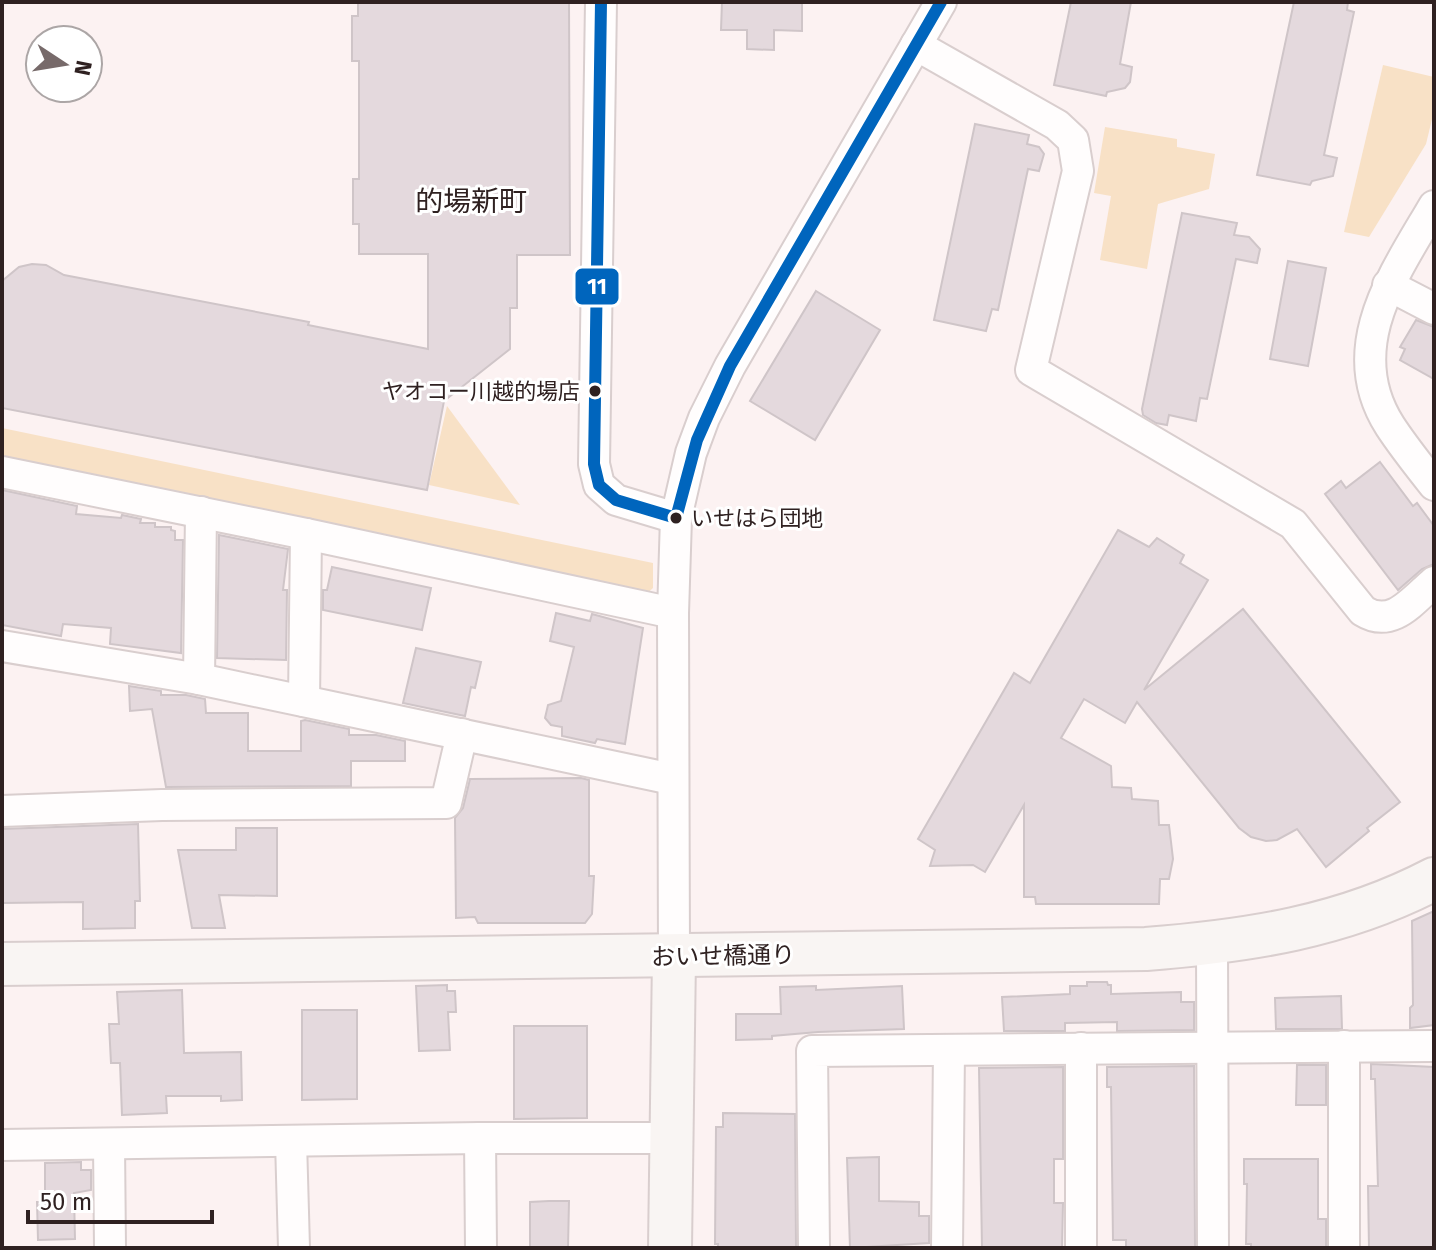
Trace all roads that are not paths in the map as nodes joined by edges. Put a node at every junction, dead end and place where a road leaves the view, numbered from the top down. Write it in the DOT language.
graph roads {
  1 [pos="601,2"];
  2 [pos="941,2"];
  3 [pos="916,45"];
  4 [pos="1434,206"];
  5 [pos="1388,285"];
  6 [pos="1434,309"];
  7 [pos="2,472"];
  8 [pos="1434,485"];
  9 [pos="201,512"];
  10 [pos="676,518"];
  11 [pos="306,534"];
  12 [pos="1434,582"];
  13 [pos="673,613"];
  14 [pos="2,646"];
  15 [pos="199,679"];
  16 [pos="304,701"];
  17 [pos="462,734"];
  18 [pos="672,779"];
  19 [pos="2,811"];
  20 [pos="1434,879"];
  21 [pos="1212,944"];
  22 [pos="674,957"];
  23 [pos="2,964"];
  24 [pos="1344,1046"];
  25 [pos="1434,1046"];
  26 [pos="1081,1048"];
  27 [pos="949,1050"];
  28 [pos="1213,1050"];
  29 [pos="480,1138"];
  30 [pos="671,1138"];
  31 [pos="291,1141"];
  32 [pos="109,1144"];
  33 [pos="2,1145"];
  34 [pos="110,1248"];
  35 [pos="294,1248"];
  36 [pos="481,1248"];
  37 [pos="670,1248"];
  38 [pos="814,1248"];
  39 [pos="947,1248"];
  40 [pos="1081,1248"];
  41 [pos="1213,1248"];
  42 [pos="1344,1248"];
  1 -- 10 [label="street"];
  2 -- 3 [label="street"];
  3 -- 10 [label="street"];
  3 -- 12 [label="street"];
  4 -- 5 [label="street"];
  5 -- 6 [label="street"];
  5 -- 8 [label="street"];
  7 -- 9 [label="street"];
  9 -- 11 [label="street"];
  9 -- 15 [label="street"];
  10 -- 13 [label="street"];
  11 -- 13 [label="street"];
  11 -- 16 [label="street"];
  13 -- 18 [label="street"];
  14 -- 15 [label="street"];
  15 -- 16 [label="street"];
  16 -- 17 [label="street"];
  17 -- 18 [label="street"];
  17 -- 19 [label="street"];
  18 -- 22 [label="street"];
  20 -- 21 [label="street, おいせ橋通り"];
  21 -- 22 [label="street, おいせ橋通り"];
  21 -- 28 [label="street"];
  22 -- 23 [label="street, おいせ橋通り"];
  22 -- 30 [label="street"];
  24 -- 25 [label="street"];
  24 -- 28 [label="street"];
  24 -- 42 [label="street"];
  26 -- 27 [label="street"];
  26 -- 28 [label="street"];
  26 -- 40 [label="street"];
  27 -- 38 [label="street"];
  27 -- 39 [label="street"];
  28 -- 41 [label="street"];
  29 -- 30 [label="street"];
  29 -- 31 [label="street"];
  29 -- 36 [label="street"];
  30 -- 37 [label="street"];
  31 -- 32 [label="street"];
  31 -- 35 [label="street"];
  32 -- 33 [label="street"];
  32 -- 34 [label="street"];
}
